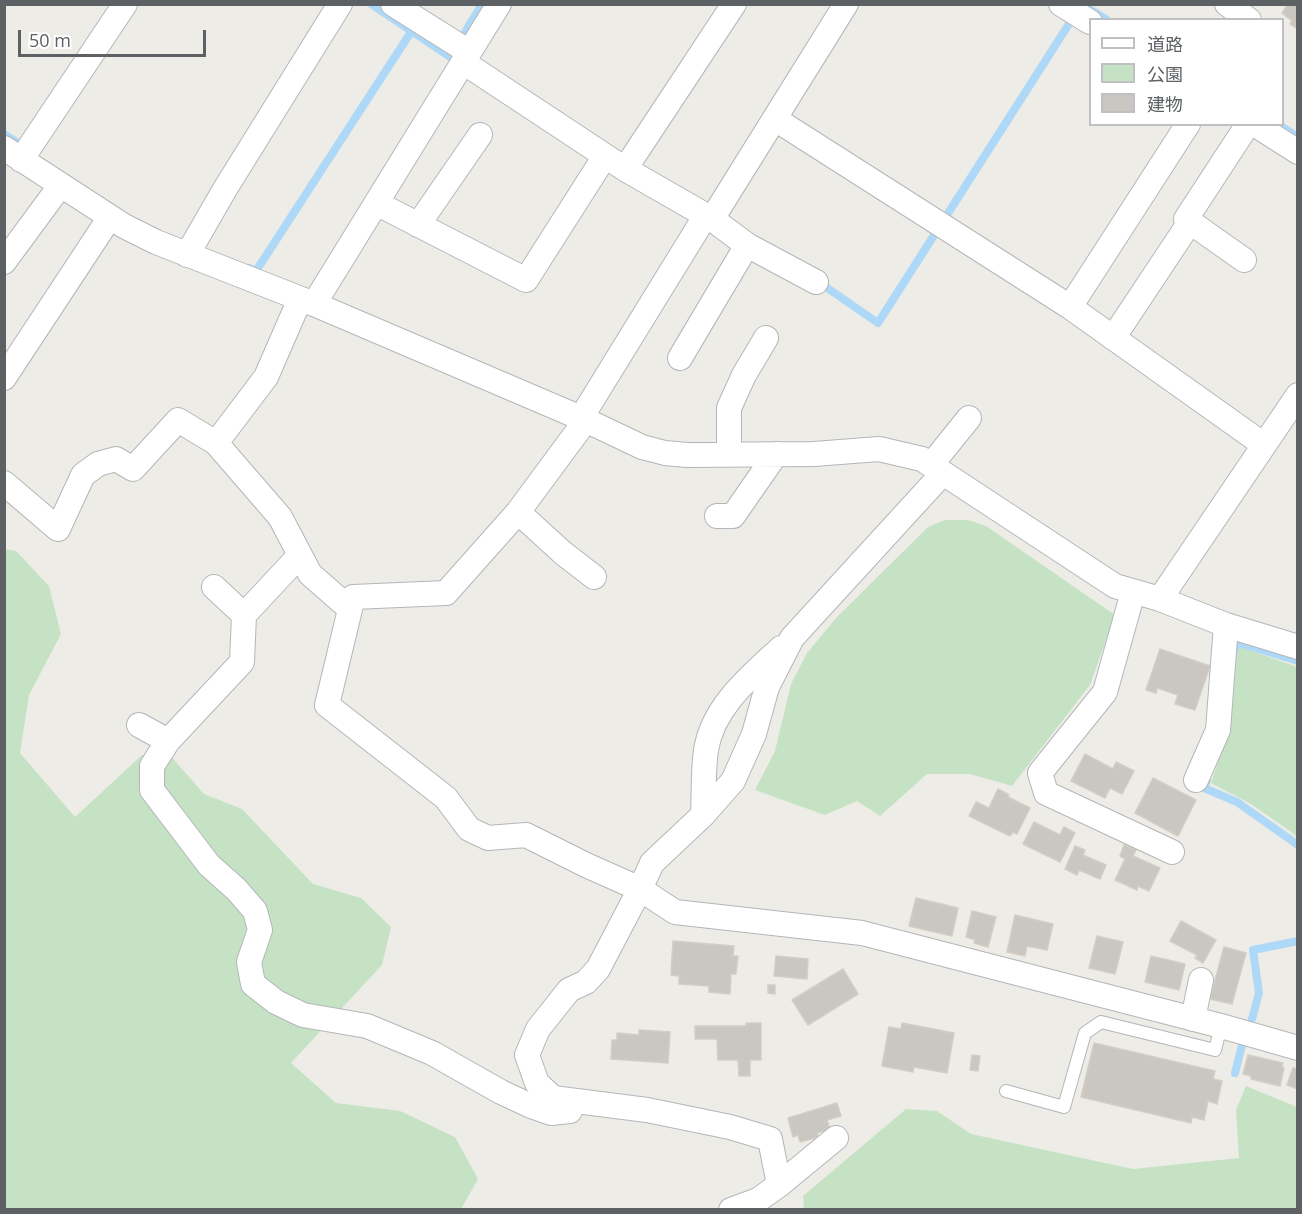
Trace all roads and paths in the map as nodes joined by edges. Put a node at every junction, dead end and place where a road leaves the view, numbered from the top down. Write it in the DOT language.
graph roads {
  1 [pos="125,4"];
  2 [pos="340,4"];
  3 [pos="393,4"];
  4 [pos="499,4"];
  5 [pos="734,4"];
  6 [pos="846,4"];
  7 [pos="1227,4"];
  8 [pos="1246,18"];
  9 [pos="462,51"];
  10 [pos="775,119"];
  11 [pos="1187,126"];
  12 [pos="1247,126"];
  13 [pos="1257,126"];
  14 [pos="480,135"];
  15 [pos="21,152"];
  16 [pos="1298,152"];
  17 [pos="605,156"];
  18 [pos="631,160"];
  19 [pos="60,186"];
  20 [pos="378,204"];
  21 [pos="713,215"];
  22 [pos="110,217"];
  23 [pos="1190,222"];
  24 [pos="418,225"];
  25 [pos="747,245"];
  26 [pos="190,250"];
  27 [pos="1244,260"];
  28 [pos="4,262"];
  29 [pos="816,282"];
  30 [pos="307,302"];
  31 [pos="1070,307"];
  32 [pos="766,338"];
  33 [pos="1113,338"];
  34 [pos="680,358"];
  35 [pos="4,378"];
  36 [pos="1298,396"];
  37 [pos="969,418"];
  38 [pos="583,419"];
  39 [pos="216,443"];
  40 [pos="1264,445"];
  41 [pos="729,454"];
  42 [pos="776,454"];
  43 [pos="937,469"];
  44 [pos="4,483"];
  45 [pos="518,513"];
  46 [pos="717,516"];
  47 [pos="300,555"];
  48 [pos="594,577"];
  49 [pos="214,587"];
  50 [pos="1133,592"];
  51 [pos="1160,599"];
  52 [pos="350,609"];
  53 [pos="244,615"];
  54 [pos="1226,625"];
  55 [pos="792,638"];
  56 [pos="1298,647"];
  57 [pos="139,724"];
  58 [pos="168,741"];
  59 [pos="1196,780"];
  60 [pos="703,815"];
  61 [pos="1172,852"];
  62 [pos="640,889"];
  63 [pos="1201,980"];
  64 [pos="1193,1019"];
  65 [pos="1221,1026"];
  66 [pos="1298,1048"];
  67 [pos="1006,1090"];
  68 [pos="624,1107"];
  69 [pos="836,1138"];
  70 [pos="779,1185"];
  71 [pos="732,1209"];
  1 -- 15 [label="street"];
  2 -- 26 [label="street"];
  3 -- 9 [label="street"];
  4 -- 9 [label="street"];
  5 -- 18 [label="street"];
  6 -- 10 [label="street"];
  7 -- 8 [label="street"];
  9 -- 17 [label="street"];
  9 -- 20 [label="street"];
  10 -- 21 [label="street"];
  10 -- 31 [label="street"];
  11 -- 31 [label="street"];
  12 -- 23 [label="street"];
  13 -- 16 [label="street"];
  14 -- 24 [label="street"];
  15 -- 19 [label="street"];
  17 -- 21 [label="street"];
  17 -- 24 [label="street"];
  19 -- 22 [label="street"];
  19 -- 28 [label="street"];
  20 -- 24 [label="street"];
  20 -- 30 [label="street"];
  21 -- 25 [label="street"];
  21 -- 38 [label="street"];
  22 -- 26 [label="street"];
  22 -- 35 [label="street"];
  23 -- 27 [label="street"];
  23 -- 33 [label="street"];
  25 -- 29 [label="street"];
  25 -- 34 [label="street"];
  26 -- 30 [label="street"];
  30 -- 38 [label="street"];
  30 -- 39 [label="street"];
  31 -- 33 [label="street"];
  32 -- 41 [label="street"];
  33 -- 40 [label="street"];
  36 -- 40 [label="street"];
  37 -- 43 [label="street"];
  38 -- 41 [label="street"];
  38 -- 45 [label="street"];
  39 -- 44 [label="street"];
  39 -- 47 [label="street"];
  40 -- 51 [label="street"];
  41 -- 42 [label="street"];
  42 -- 43 [label="street"];
  42 -- 46 [label="street"];
  43 -- 50 [label="street"];
  43 -- 55 [label="street"];
  45 -- 48 [label="street"];
  45 -- 52 [label="street"];
  47 -- 52 [label="street"];
  47 -- 53 [label="street"];
  49 -- 53 [label="street"];
  50 -- 51 [label="street"];
  50 -- 61 [label="street"];
  51 -- 54 [label="street"];
  52 -- 62 [label="street"];
  53 -- 58 [label="street"];
  54 -- 56 [label="street"];
  54 -- 59 [label="street"];
  55 -- 60 [label="street"];
  55 -- 60 [label="street"];
  57 -- 58 [label="street"];
  58 -- 68 [label="street"];
  60 -- 62 [label="street"];
  62 -- 64 [label="street"];
  62 -- 68 [label="street"];
  63 -- 64 [label="street"];
  64 -- 65 [label="street"];
  65 -- 66 [label="street"];
  65 -- 67 [label="lane"];
  68 -- 70 [label="street"];
  69 -- 70 [label="street"];
  70 -- 71 [label="street"];
}
